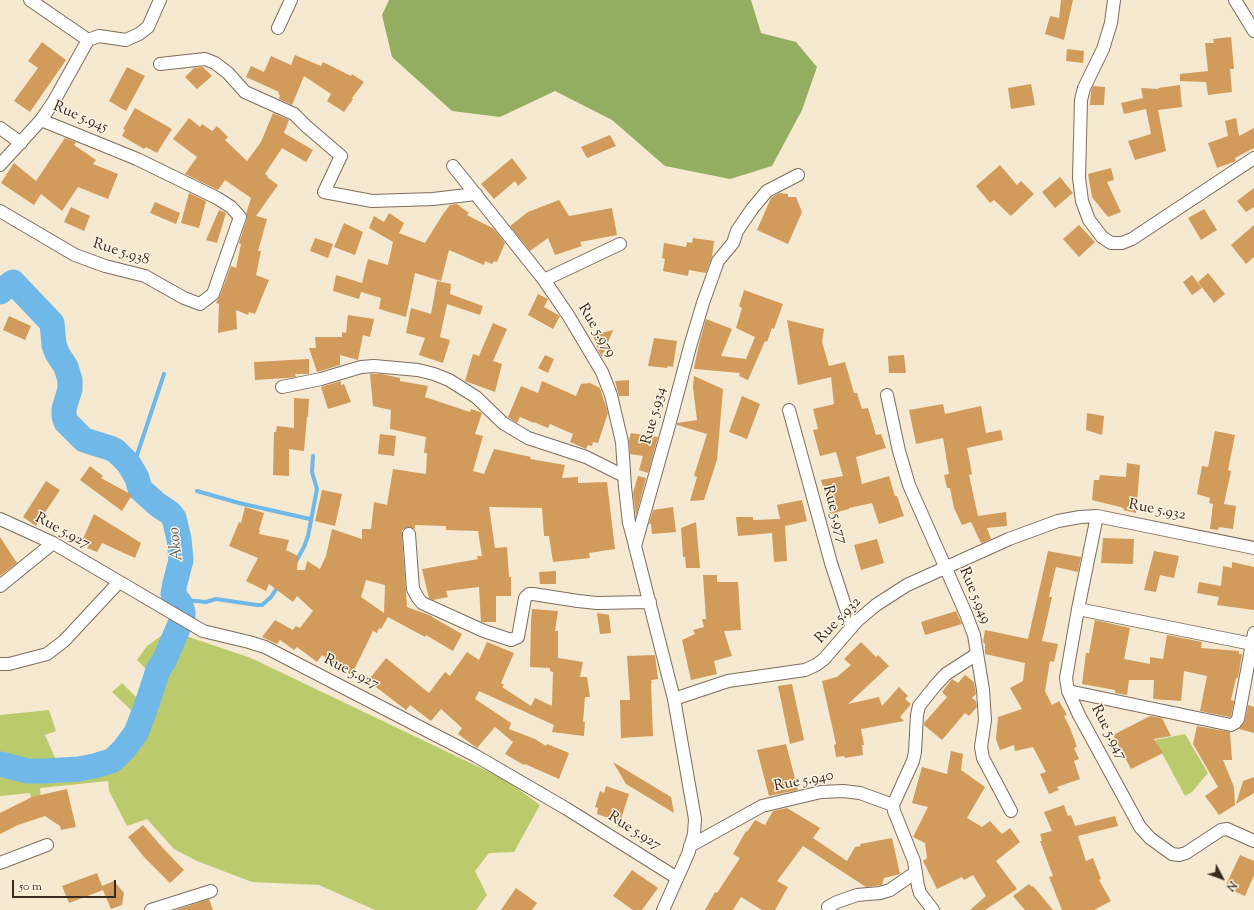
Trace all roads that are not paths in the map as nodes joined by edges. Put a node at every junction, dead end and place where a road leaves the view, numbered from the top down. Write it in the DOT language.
graph roads {
  1 [pos="30,0"];
  2 [pos="160,0"];
  3 [pos="291,0"];
  4 [pos="1114,0"];
  5 [pos="1235,0"];
  6 [pos="278,28"];
  7 [pos="1254,32"];
  8 [pos="88,40"];
  9 [pos="160,64"];
  10 [pos="40,120"];
  11 [pos="0,128"];
  12 [pos="21,143"];
  13 [pos="1254,158"];
  14 [pos="0,165"];
  15 [pos="454,166"];
  16 [pos="798,175"];
  17 [pos="476,194"];
  18 [pos="232,207"];
  19 [pos="0,211"];
  20 [pos="620,244"];
  21 [pos="544,280"];
  22 [pos="282,387"];
  23 [pos="887,395"];
  24 [pos="789,410"];
  25 [pos="624,476"];
  26 [pos="1097,516"];
  27 [pos="0,519"];
  28 [pos="409,534"];
  29 [pos="53,543"];
  30 [pos="635,546"];
  31 [pos="1254,548"];
  32 [pos="945,568"];
  33 [pos="119,582"];
  34 [pos="0,586"];
  35 [pos="650,602"];
  36 [pos="1078,609"];
  37 [pos="852,627"];
  38 [pos="1253,638"];
  39 [pos="977,654"];
  40 [pos="0,664"];
  41 [pos="1068,691"];
  42 [pos="674,699"];
  43 [pos="893,805"];
  44 [pos="1011,811"];
  45 [pos="1254,841"];
  46 [pos="47,845"];
  47 [pos="690,846"];
  48 [pos="0,863"];
  49 [pos="916,872"];
  50 [pos="677,878"];
  51 [pos="211,891"];
  52 [pos="830,909"];
  53 [pos="151,910"];
  54 [pos="663,910"];
  55 [pos="933,910"];
  1 -- 8 [label="street"];
  2 -- 8 [label="street"];
  3 -- 6 [label="street"];
  4 -- 13 [label="street"];
  5 -- 7 [label="street"];
  8 -- 10 [label="street, Rue 5.945"];
  9 -- 17 [label="street"];
  10 -- 12 [label="street"];
  10 -- 18 [label="street, Rue 5.945"];
  11 -- 12 [label="street"];
  12 -- 14 [label="street"];
  15 -- 17 [label="street, Rue 5.979"];
  16 -- 30 [label="street, Rue 5.934"];
  17 -- 21 [label="street, Rue 5.979"];
  18 -- 19 [label="street, Rue 5.938"];
  20 -- 21 [label="street"];
  21 -- 25 [label="street, Rue 5.979"];
  22 -- 25 [label="street"];
  23 -- 32 [label="street, Rue 5.949"];
  24 -- 37 [label="street, Rue 5.977"];
  25 -- 30 [label="street, Rue 5.979"];
  26 -- 31 [label="street, Rue 5.932"];
  26 -- 32 [label="street, Rue 5.932"];
  26 -- 36 [label="street, Rue 5.947"];
  27 -- 29 [label="street, Rue 5.927"];
  28 -- 35 [label="street"];
  29 -- 33 [label="street, Rue 5.927"];
  29 -- 34 [label="street"];
  30 -- 35 [label="street"];
  32 -- 37 [label="street, Rue 5.932"];
  32 -- 39 [label="street, Rue 5.949"];
  33 -- 40 [label="street"];
  33 -- 50 [label="street, Rue 5.927"];
  35 -- 42 [label="street"];
  36 -- 38 [label="street"];
  36 -- 41 [label="street, Rue 5.947"];
  37 -- 42 [label="street, Rue 5.932"];
  38 -- 41 [label="street"];
  39 -- 43 [label="street"];
  39 -- 44 [label="street, Rue 5.949"];
  41 -- 45 [label="street, Rue 5.947"];
  42 -- 47 [label="street"];
  43 -- 47 [label="street, Rue 5.940"];
  43 -- 49 [label="street"];
  46 -- 48 [label="street"];
  47 -- 50 [label="street"];
  49 -- 52 [label="street"];
  49 -- 55 [label="street"];
  50 -- 54 [label="street"];
  51 -- 53 [label="street"];
}
